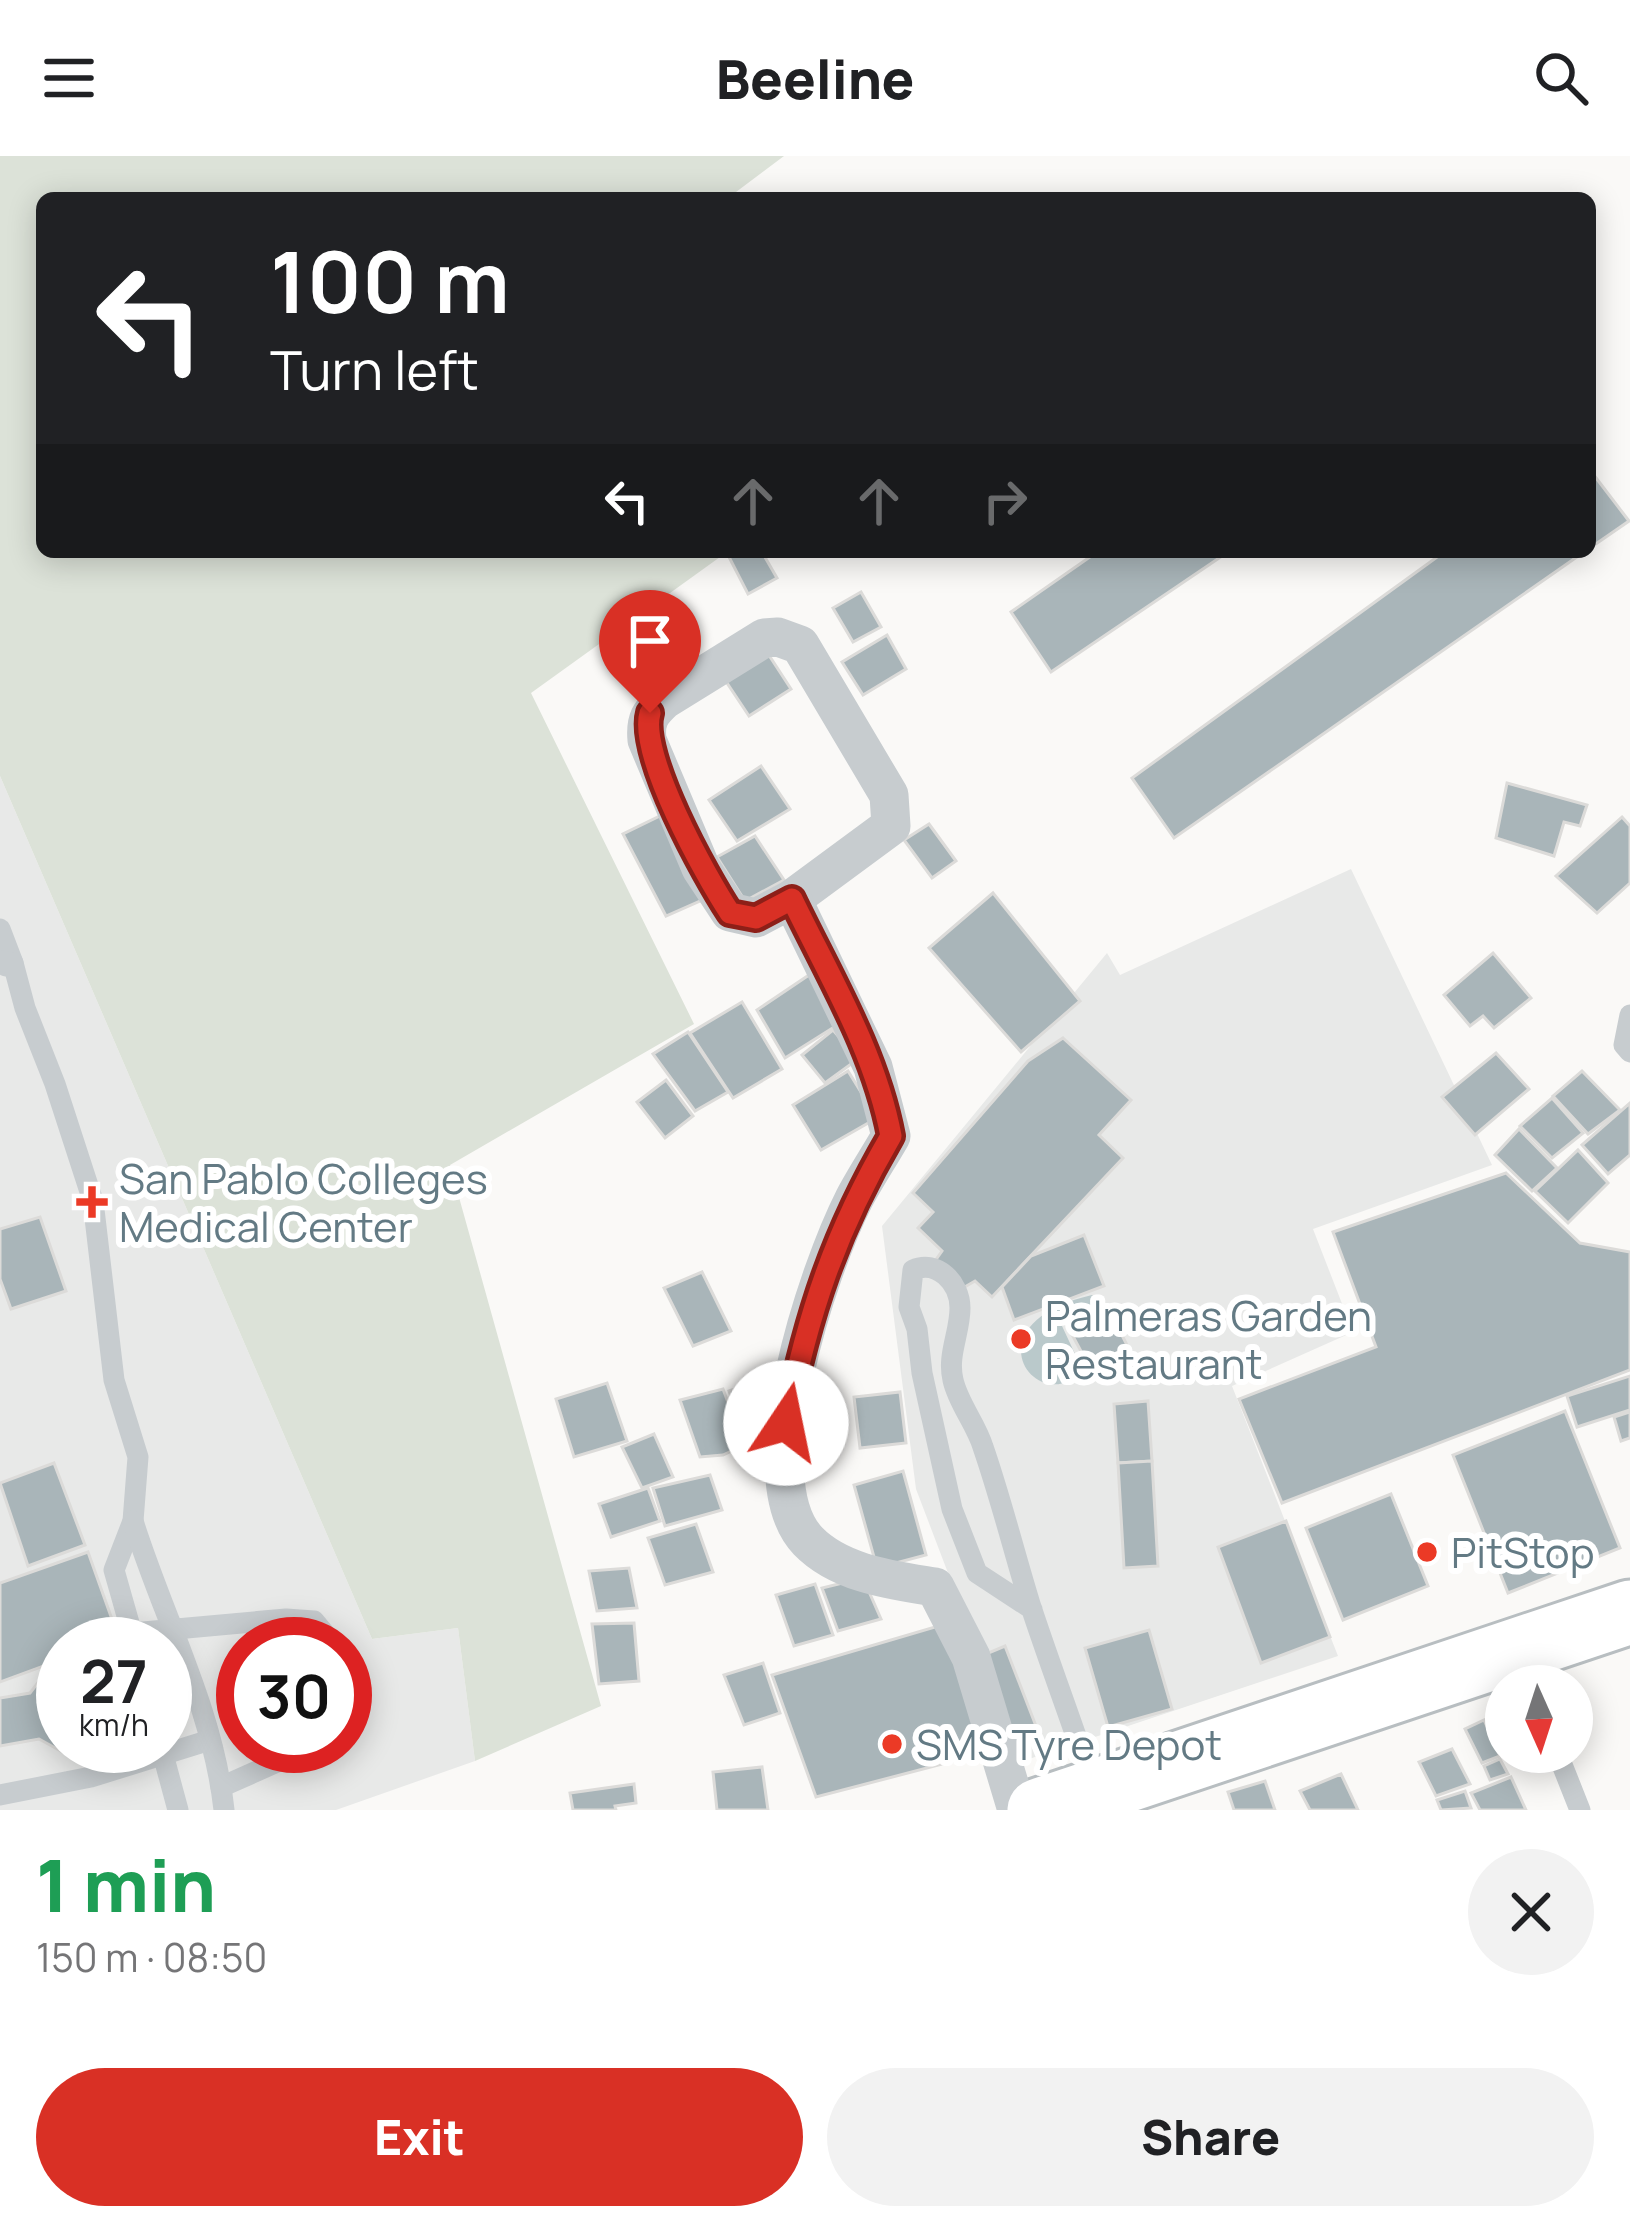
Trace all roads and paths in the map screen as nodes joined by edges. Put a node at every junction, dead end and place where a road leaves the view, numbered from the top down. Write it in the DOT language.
graph roads {
  1 [pos="792,899"];
  2 [pos="0,929"];
  3 [pos="4,964"];
  4 [pos="1630,1015"];
  5 [pos="1630,1052"];
  6 [pos="133,1521"];
  7 [pos="1032,1609"];
  8 [pos="1630,1612"];
  9 [pos="128,1617"];
  10 [pos="170,1617"];
  11 [pos="192,1684"];
  12 [pos="210,1739"];
  13 [pos="192,1744"];
  14 [pos="102,1773"];
  15 [pos="168,1773"];
  16 [pos="266,1773"];
  17 [pos="1565,1773"];
  18 [pos="0,1795"];
  19 [pos="223,1798"];
  20 [pos="1067,1801"];
  21 [pos="178,1810"];
  22 [pos="1016,1810"];
  23 [pos="1580,1810"];
  1 -- 1 [label="street"];
  1 -- 22 [label="street"];
  2 -- 3 [label="lane"];
  3 -- 6 [label="lane"];
  4 -- 5 [label="lane"];
  6 -- 9 [label="lane"];
  6 -- 10 [label="lane"];
  7 -- 7 [label="lane"];
  7 -- 20 [label="lane"];
  8 -- 20 [label="main road"];
  11 -- 12 [label="lane"];
  12 -- 13 [label="lane"];
  12 -- 19 [label="lane"];
  14 -- 18 [label="lane"];
  15 -- 21 [label="lane"];
  16 -- 19 [label="lane"];
  17 -- 23 [label="lane"];
}
